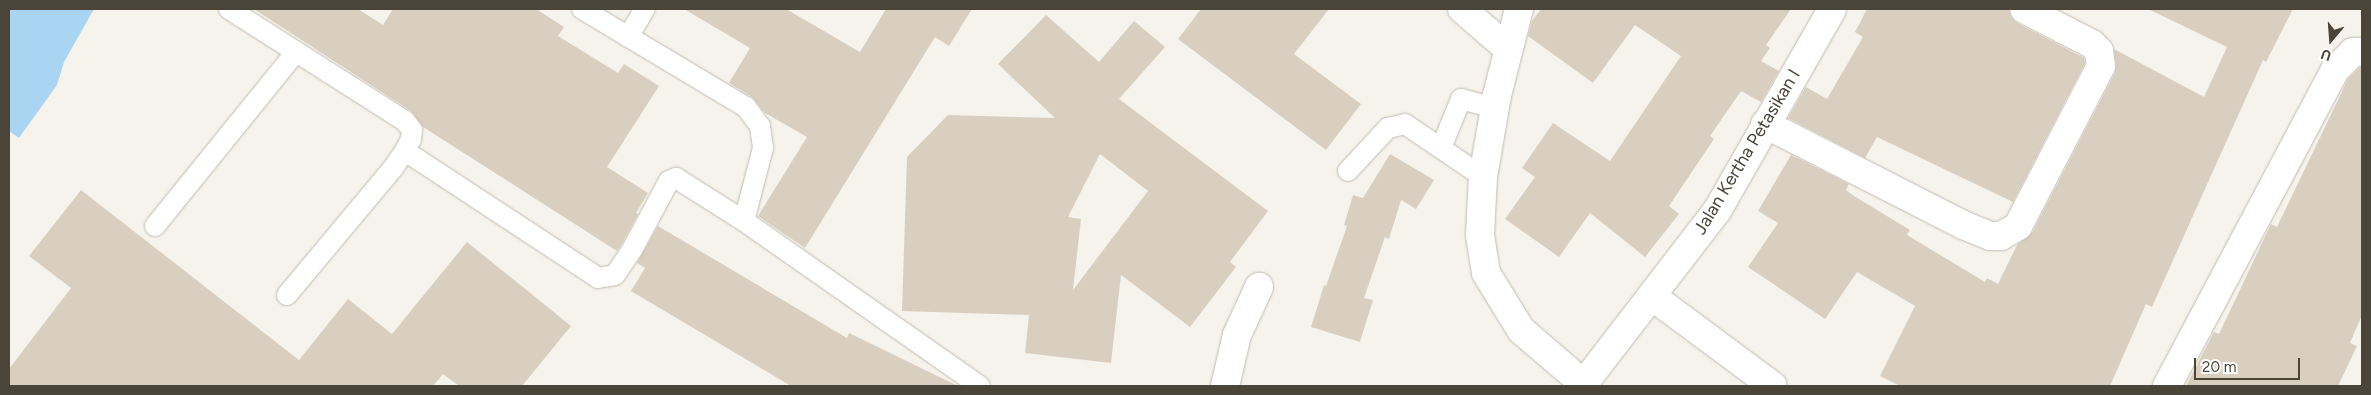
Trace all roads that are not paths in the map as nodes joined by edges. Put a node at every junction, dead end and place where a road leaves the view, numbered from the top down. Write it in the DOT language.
graph roads {
  1 [pos="229,9"];
  2 [pos="582,9"];
  3 [pos="645,9"];
  4 [pos="1462,9"];
  5 [pos="1519,9"];
  6 [pos="1832,9"];
  7 [pos="2024,9"];
  8 [pos="628,36"];
  9 [pos="1508,48"];
  10 [pos="2362,52"];
  11 [pos="295,53"];
  12 [pos="1495,108"];
  13 [pos="1765,124"];
  14 [pos="1441,148"];
  15 [pos="405,151"];
  16 [pos="1348,171"];
  17 [pos="1483,177"];
  18 [pos="744,221"];
  19 [pos="155,226"];
  20 [pos="1259,287"];
  21 [pos="287,295"];
  22 [pos="1652,297"];
  23 [pos="1583,385"];
  24 [pos="980,386"];
  25 [pos="1225,386"];
  26 [pos="1773,386"];
  27 [pos="2166,386"];
  1 -- 11 [label="lane"];
  2 -- 8 [label="lane"];
  3 -- 8 [label="lane"];
  4 -- 9 [label="street"];
  5 -- 9 [label="street"];
  6 -- 13 [label="street, Jalan Kertha Petasikan I"];
  7 -- 13 [label="street"];
  8 -- 18 [label="lane"];
  9 -- 12 [label="street"];
  10 -- 27 [label="street"];
  11 -- 15 [label="lane"];
  11 -- 19 [label="lane"];
  12 -- 14 [label="lane"];
  12 -- 17 [label="street"];
  13 -- 22 [label="street, Jalan Kertha Petasikan I"];
  14 -- 16 [label="lane"];
  14 -- 17 [label="lane"];
  15 -- 18 [label="lane"];
  15 -- 21 [label="lane"];
  17 -- 23 [label="street"];
  18 -- 24 [label="lane"];
  20 -- 25 [label="street"];
  22 -- 23 [label="street, Jalan Kertha Petasikan I"];
  22 -- 26 [label="street"];
}
